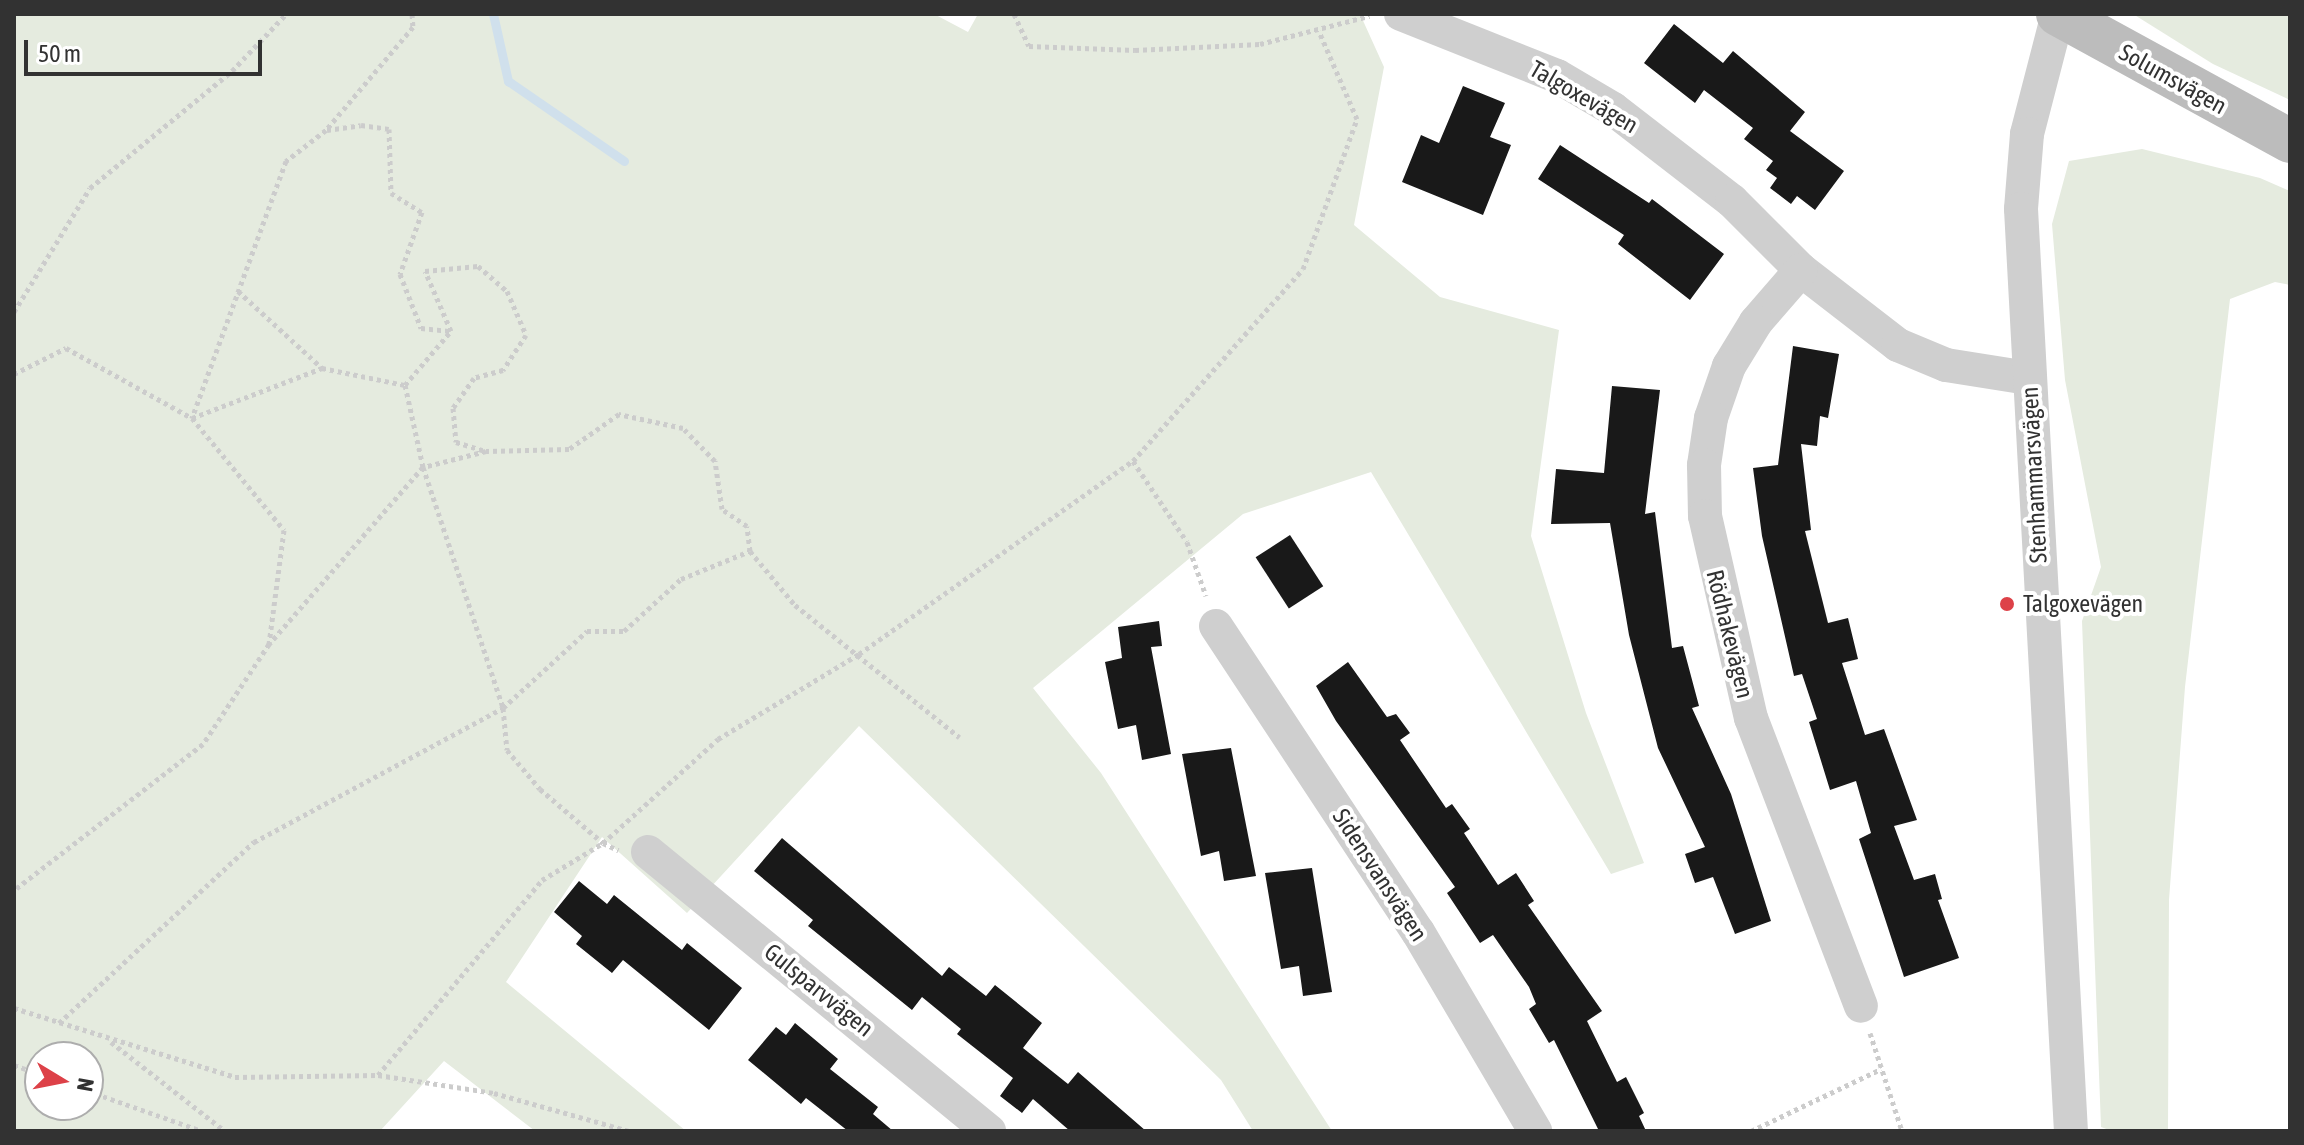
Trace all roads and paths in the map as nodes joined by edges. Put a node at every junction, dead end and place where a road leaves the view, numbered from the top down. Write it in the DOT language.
graph roads {
  1 [pos="286,14"];
  2 [pos="412,14"];
  3 [pos="1014,14"];
  4 [pos="1376,14"];
  5 [pos="1401,14"];
  6 [pos="2058,14"];
  7 [pos="1319,31"];
  8 [pos="326,130"];
  9 [pos="2290,141"];
  10 [pos="1801,270"];
  11 [pos="238,291"];
  12 [pos="14,312"];
  13 [pos="451,331"];
  14 [pos="322,368"];
  15 [pos="14,374"];
  16 [pos="2028,378"];
  17 [pos="405,385"];
  18 [pos="192,418"];
  19 [pos="486,451"];
  20 [pos="1133,461"];
  21 [pos="423,467"];
  22 [pos="750,551"];
  23 [pos="1216,626"];
  24 [pos="269,644"];
  25 [pos="859,654"];
  26 [pos="503,708"];
  27 [pos="959,737"];
  28 [pos="603,843"];
  29 [pos="648,852"];
  30 [pos="14,890"];
  31 [pos="1861,1006"];
  32 [pos="14,1008"];
  33 [pos="59,1023"];
  34 [pos="107,1039"];
  35 [pos="378,1075"];
  36 [pos="104,1097"];
  37 [pos="202,1131"];
  38 [pos="225,1131"];
  39 [pos="629,1131"];
  40 [pos="989,1131"];
  41 [pos="1535,1131"];
  42 [pos="1751,1131"];
  43 [pos="1902,1131"];
  44 [pos="2071,1131"];
  1 -- 12 [label="path"];
  2 -- 8 [label="path"];
  3 -- 7 [label="path"];
  4 -- 7 [label="path"];
  5 -- 10 [label="street, Talgoxevägen"];
  6 -- 9 [label="main road, Solumsvägen"];
  6 -- 16 [label="street, Stenhammarsvägen"];
  7 -- 20 [label="path"];
  8 -- 11 [label="path"];
  8 -- 13 [label="path"];
  10 -- 16 [label="street, Talgoxevägen"];
  10 -- 31 [label="street, Rödhakevägen"];
  11 -- 14 [label="path"];
  11 -- 18 [label="path"];
  13 -- 17 [label="path"];
  13 -- 19 [label="path"];
  14 -- 17 [label="path"];
  14 -- 18 [label="path"];
  15 -- 18 [label="path"];
  16 -- 44 [label="street, Stenhammarsvägen"];
  17 -- 21 [label="path"];
  18 -- 24 [label="path"];
  19 -- 21 [label="path"];
  19 -- 22 [label="path"];
  20 -- 23 [label="path"];
  20 -- 25 [label="path"];
  21 -- 24 [label="path"];
  21 -- 26 [label="path"];
  22 -- 25 [label="path"];
  22 -- 26 [label="path"];
  23 -- 41 [label="street, Sidensvansvägen"];
  24 -- 30 [label="path"];
  25 -- 27 [label="path"];
  25 -- 28 [label="path"];
  26 -- 28 [label="path"];
  26 -- 33 [label="path"];
  28 -- 35 [label="path"];
  29 -- 40 [label="street, Gulsparvvägen"];
  32 -- 33 [label="path"];
  33 -- 34 [label="path"];
  34 -- 35 [label="path"];
  34 -- 38 [label="path"];
  35 -- 39 [label="path"];
  36 -- 37 [label="path"];
  42 -- 43 [label="path"];
}
